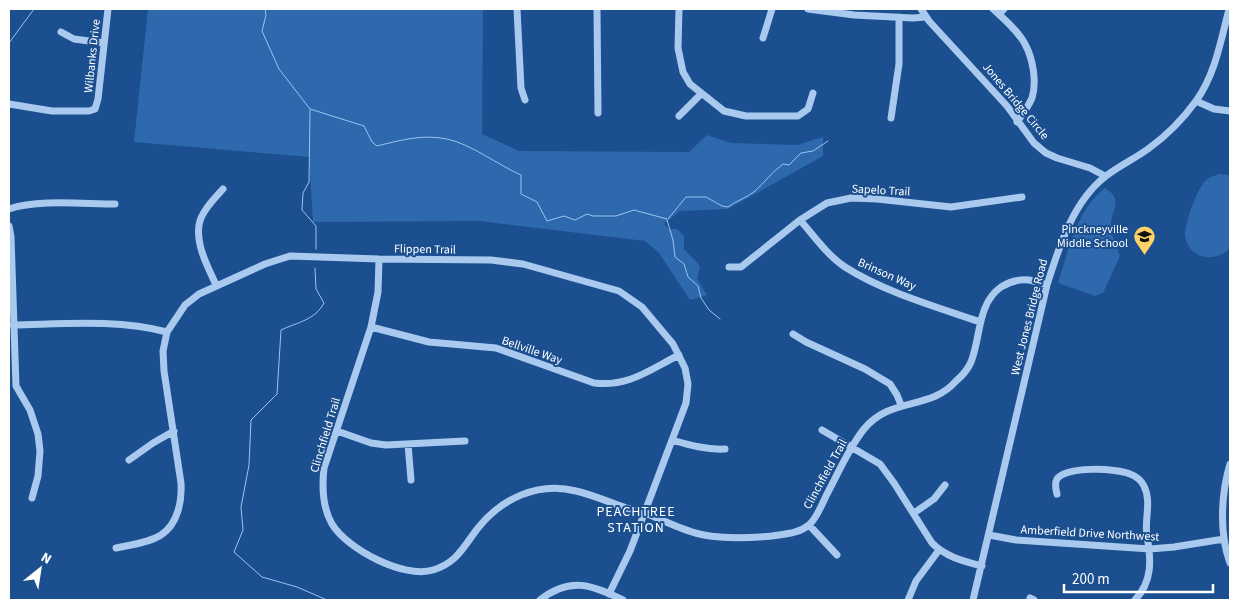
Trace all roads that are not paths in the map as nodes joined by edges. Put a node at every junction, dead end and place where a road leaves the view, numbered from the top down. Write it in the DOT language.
graph roads {
  1 [pos="108,9"];
  2 [pos="517,9"];
  3 [pos="597,9"];
  4 [pos="678,9"];
  5 [pos="772,9"];
  6 [pos="810,9"];
  7 [pos="921,9"];
  8 [pos="1229,9"];
  9 [pos="999,11"];
  10 [pos="900,17"];
  11 [pos="926,17"];
  12 [pos="61,32"];
  13 [pos="763,38"];
  14 [pos="104,43"];
  15 [pos="813,93"];
  16 [pos="701,94"];
  17 [pos="525,100"];
  18 [pos="1196,102"];
  19 [pos="9,104"];
  20 [pos="1230,111"];
  21 [pos="598,113"];
  22 [pos="679,116"];
  23 [pos="891,118"];
  24 [pos="1017,122"];
  25 [pos="1105,176"];
  26 [pos="223,189"];
  27 [pos="1022,196"];
  28 [pos="115,204"];
  29 [pos="9,209"];
  30 [pos="800,220"];
  31 [pos="9,226"];
  32 [pos="379,260"];
  33 [pos="729,268"];
  34 [pos="216,285"];
  35 [pos="1047,285"];
  36 [pos="980,322"];
  37 [pos="13,324"];
  38 [pos="370,328"];
  39 [pos="167,332"];
  40 [pos="793,334"];
  41 [pos="679,355"];
  42 [pos="901,405"];
  43 [pos="822,430"];
  44 [pos="174,431"];
  45 [pos="337,431"];
  46 [pos="465,440"];
  47 [pos="672,440"];
  48 [pos="408,444"];
  49 [pos="852,447"];
  50 [pos="726,449"];
  51 [pos="129,460"];
  52 [pos="1230,464"];
  53 [pos="1228,478"];
  54 [pos="411,480"];
  55 [pos="946,485"];
  56 [pos="1057,494"];
  57 [pos="32,498"];
  58 [pos="645,513"];
  59 [pos="914,513"];
  60 [pos="809,525"];
  61 [pos="989,535"];
  62 [pos="1224,539"];
  63 [pos="116,548"];
  64 [pos="1150,549"];
  65 [pos="939,550"];
  66 [pos="837,555"];
  67 [pos="1230,563"];
  68 [pos="982,566"];
  69 [pos="609,594"];
  70 [pos="540,600"];
  71 [pos="623,600"];
  72 [pos="908,600"];
  73 [pos="972,600"];
  74 [pos="1135,600"];
  1 -- 14 [label="street, Wilbanks Drive"];
  2 -- 17 [label="street"];
  3 -- 21 [label="street"];
  4 -- 16 [label="street"];
  5 -- 13 [label="street"];
  6 -- 10 [label="street"];
  7 -- 11 [label="street, Jones Bridge Circle"];
  8 -- 18 [label="street, West Jones Bridge Road"];
  9 -- 24 [label="street"];
  10 -- 11 [label="street"];
  10 -- 23 [label="street"];
  11 -- 24 [label="street, Jones Bridge Circle"];
  12 -- 14 [label="street"];
  14 -- 19 [label="street, Wilbanks Drive"];
  15 -- 16 [label="street"];
  16 -- 22 [label="street"];
  18 -- 20 [label="street"];
  18 -- 25 [label="street, West Jones Bridge Road"];
  24 -- 25 [label="street, Jones Bridge Circle"];
  25 -- 35 [label="street, West Jones Bridge Road"];
  26 -- 34 [label="street"];
  27 -- 30 [label="street, Sapelo Trail"];
  28 -- 29 [label="street"];
  30 -- 33 [label="street, Sapelo Trail"];
  30 -- 36 [label="street, Brinson Way"];
  31 -- 37 [label="street"];
  32 -- 34 [label="street, Flippen Trail"];
  32 -- 38 [label="street, Clinchfield Trail"];
  32 -- 41 [label="street, Flippen Trail"];
  34 -- 39 [label="street, Flippen Trail"];
  35 -- 36 [label="street, Clinchfield Trail"];
  35 -- 61 [label="street, West Jones Bridge Road"];
  36 -- 42 [label="street, Clinchfield Trail"];
  37 -- 39 [label="street"];
  37 -- 57 [label="street"];
  38 -- 41 [label="street, Bellville Way"];
  38 -- 45 [label="street, Clinchfield Trail"];
  39 -- 44 [label="street, Flippen Trail"];
  40 -- 42 [label="street"];
  41 -- 47 [label="street, Flippen Trail"];
  42 -- 49 [label="street, Clinchfield Trail"];
  43 -- 49 [label="street"];
  44 -- 51 [label="street"];
  44 -- 63 [label="street, Flippen Trail"];
  45 -- 48 [label="street"];
  45 -- 58 [label="street, Clinchfield Trail"];
  46 -- 48 [label="street"];
  47 -- 50 [label="street"];
  47 -- 58 [label="street, Flippen Trail"];
  48 -- 54 [label="street"];
  49 -- 59 [label="street"];
  49 -- 60 [label="street, Clinchfield Trail"];
  52 -- 53 [label="street"];
  53 -- 62 [label="street"];
  55 -- 59 [label="street"];
  56 -- 64 [label="street"];
  58 -- 60 [label="street, Clinchfield Trail"];
  58 -- 69 [label="street, Flippen Trail"];
  59 -- 65 [label="street"];
  60 -- 66 [label="street"];
  61 -- 64 [label="street, Amberfield Drive Northwest"];
  61 -- 68 [label="street, West Jones Bridge Road"];
  62 -- 64 [label="street, Amberfield Drive Northwest"];
  62 -- 67 [label="street"];
  64 -- 74 [label="street"];
  65 -- 68 [label="street"];
  65 -- 72 [label="street"];
  68 -- 73 [label="street, West Jones Bridge Road"];
  69 -- 70 [label="street"];
  69 -- 71 [label="street"];
}
